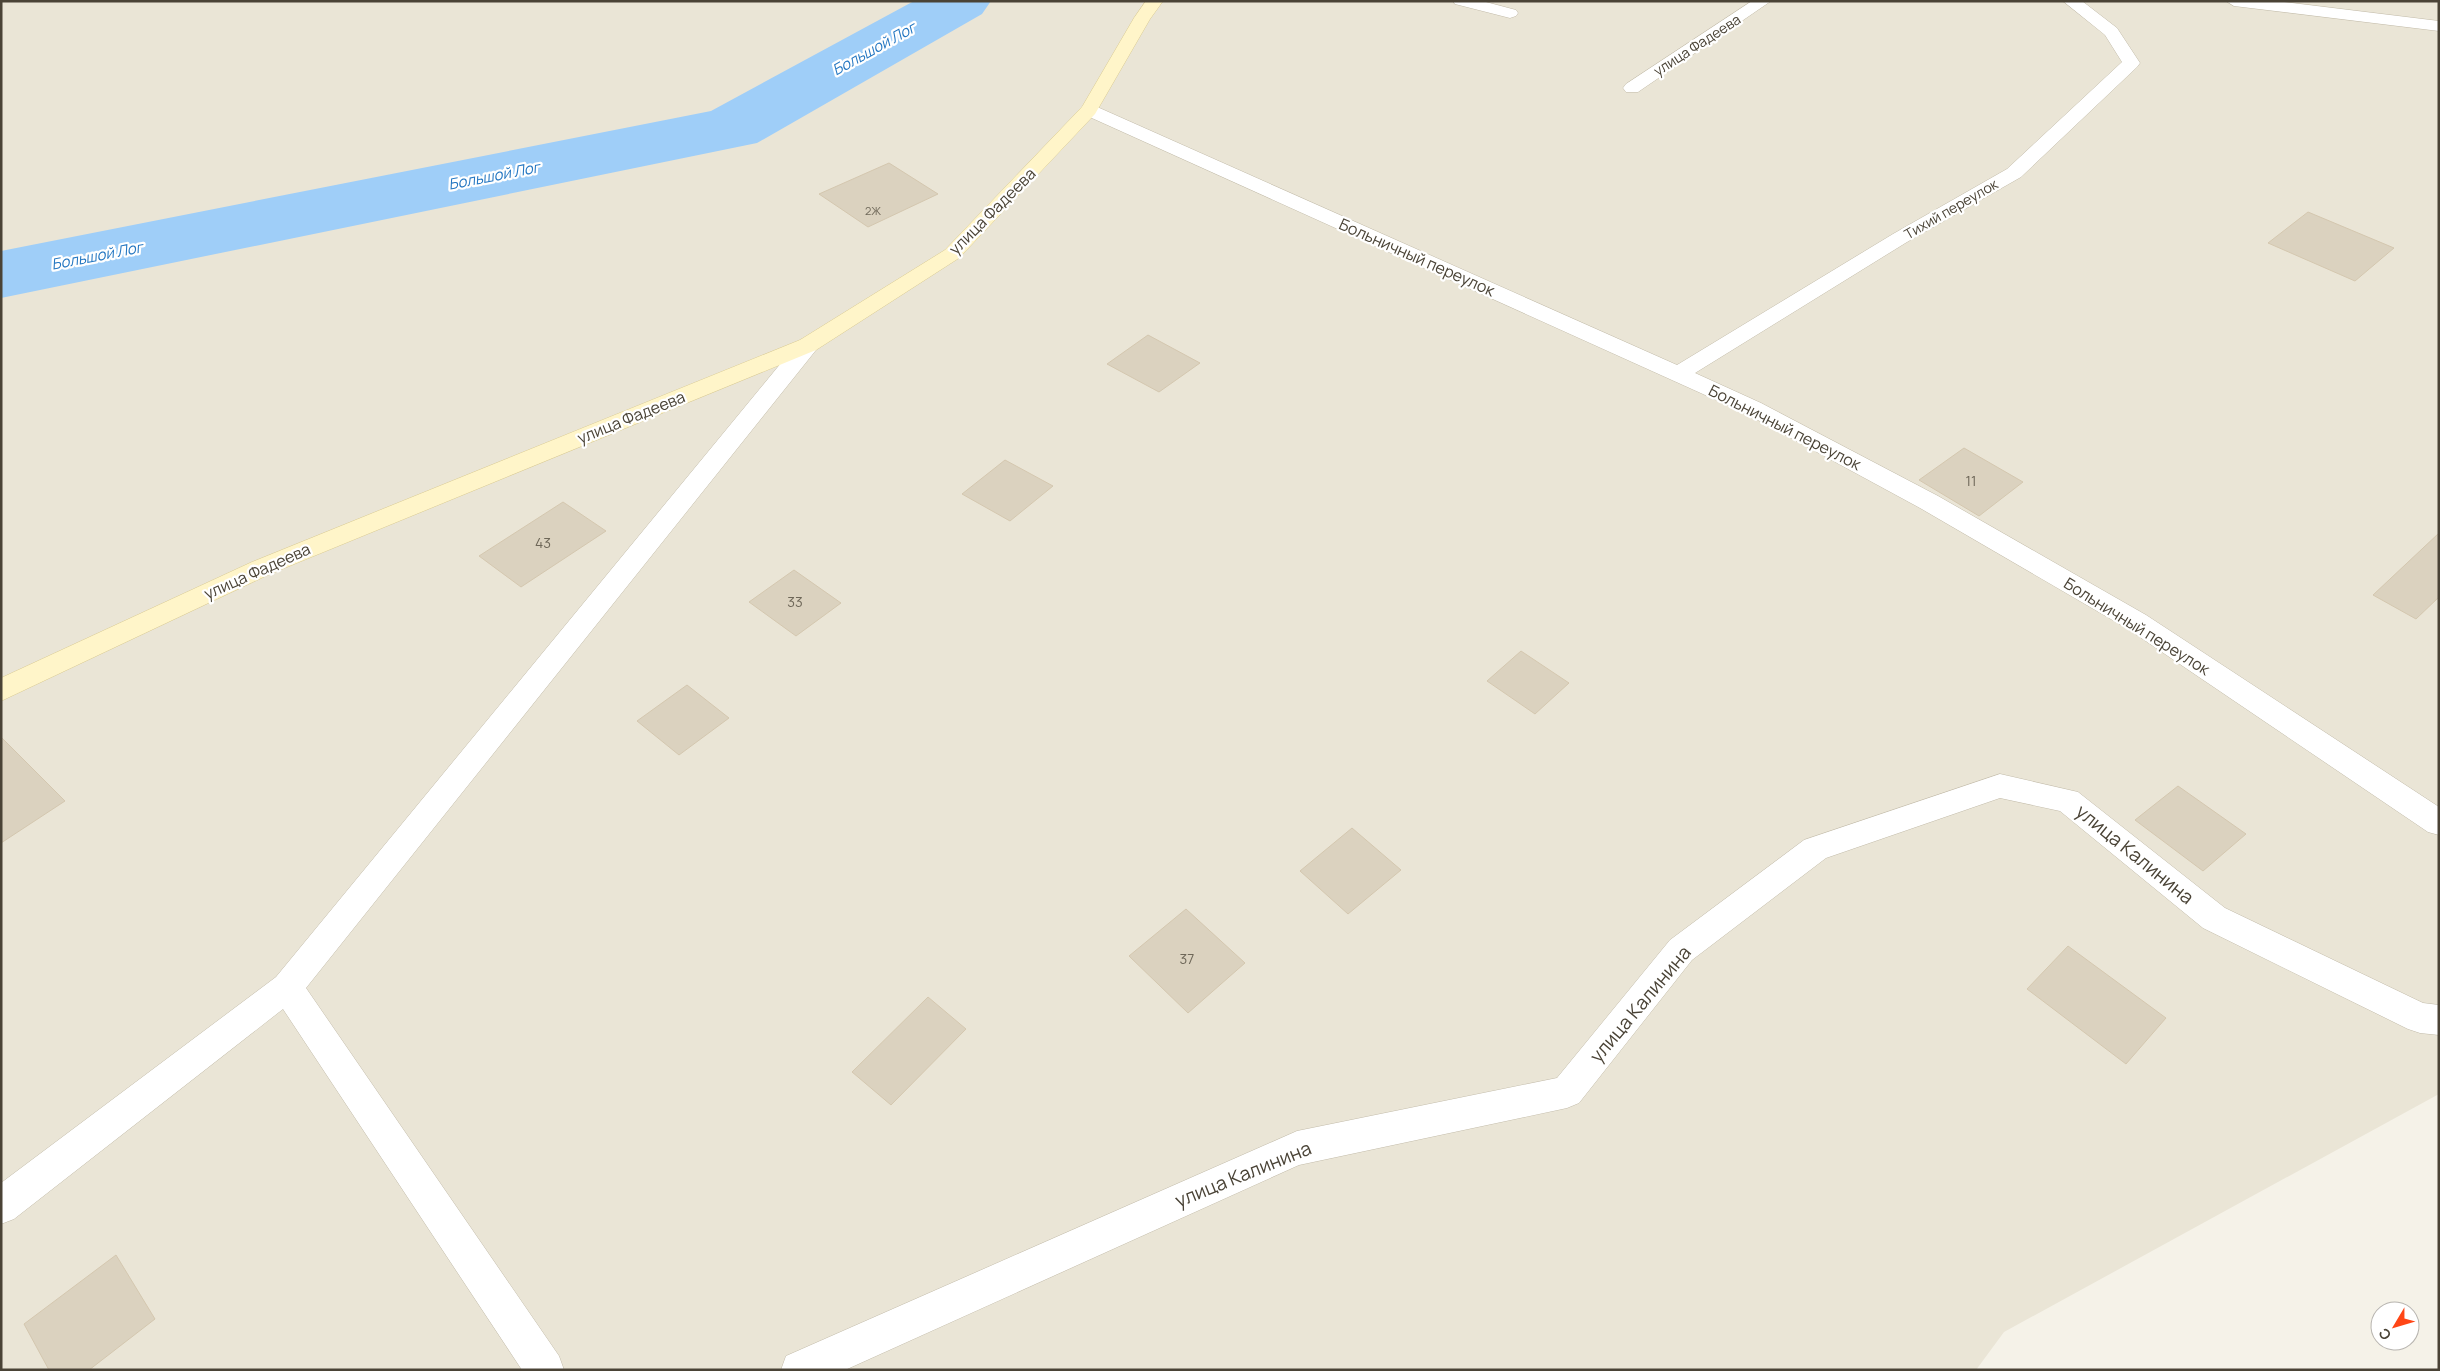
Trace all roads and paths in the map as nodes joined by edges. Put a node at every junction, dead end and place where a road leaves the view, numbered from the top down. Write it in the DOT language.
graph roads {
  1 [pos="1155,1"];
  2 [pos="1461,1"];
  3 [pos="1763,1"];
  4 [pos="2071,1"];
  5 [pos="2234,1"];
  6 [pos="2319,6"];
  7 [pos="1510,13"];
  8 [pos="2439,26"];
  9 [pos="1632,88"];
  10 [pos="1089,110"];
  11 [pos="808,345"];
  12 [pos="1678,375"];
  13 [pos="1,690"];
  14 [pos="2439,823"];
  15 [pos="287,987"];
  16 [pos="2439,1020"];
  17 [pos="1,1206"];
  18 [pos="545,1370"];
  19 [pos="800,1370"];
  1 -- 10 [label="street, улица Фадеева"];
  2 -- 7 [label="street"];
  3 -- 9 [label="street, улица Фадеева"];
  4 -- 12 [label="street, Тихий переулок"];
  5 -- 6 [label="street"];
  6 -- 8 [label="street"];
  10 -- 11 [label="street, улица Фадеева"];
  10 -- 12 [label="street, Больничный переулок"];
  11 -- 13 [label="street, улица Фадеева"];
  11 -- 15 [label="street"];
  12 -- 14 [label="street, Больничный переулок"];
  15 -- 17 [label="street"];
  15 -- 18 [label="street"];
  16 -- 19 [label="street, улица Калинина"];
}
